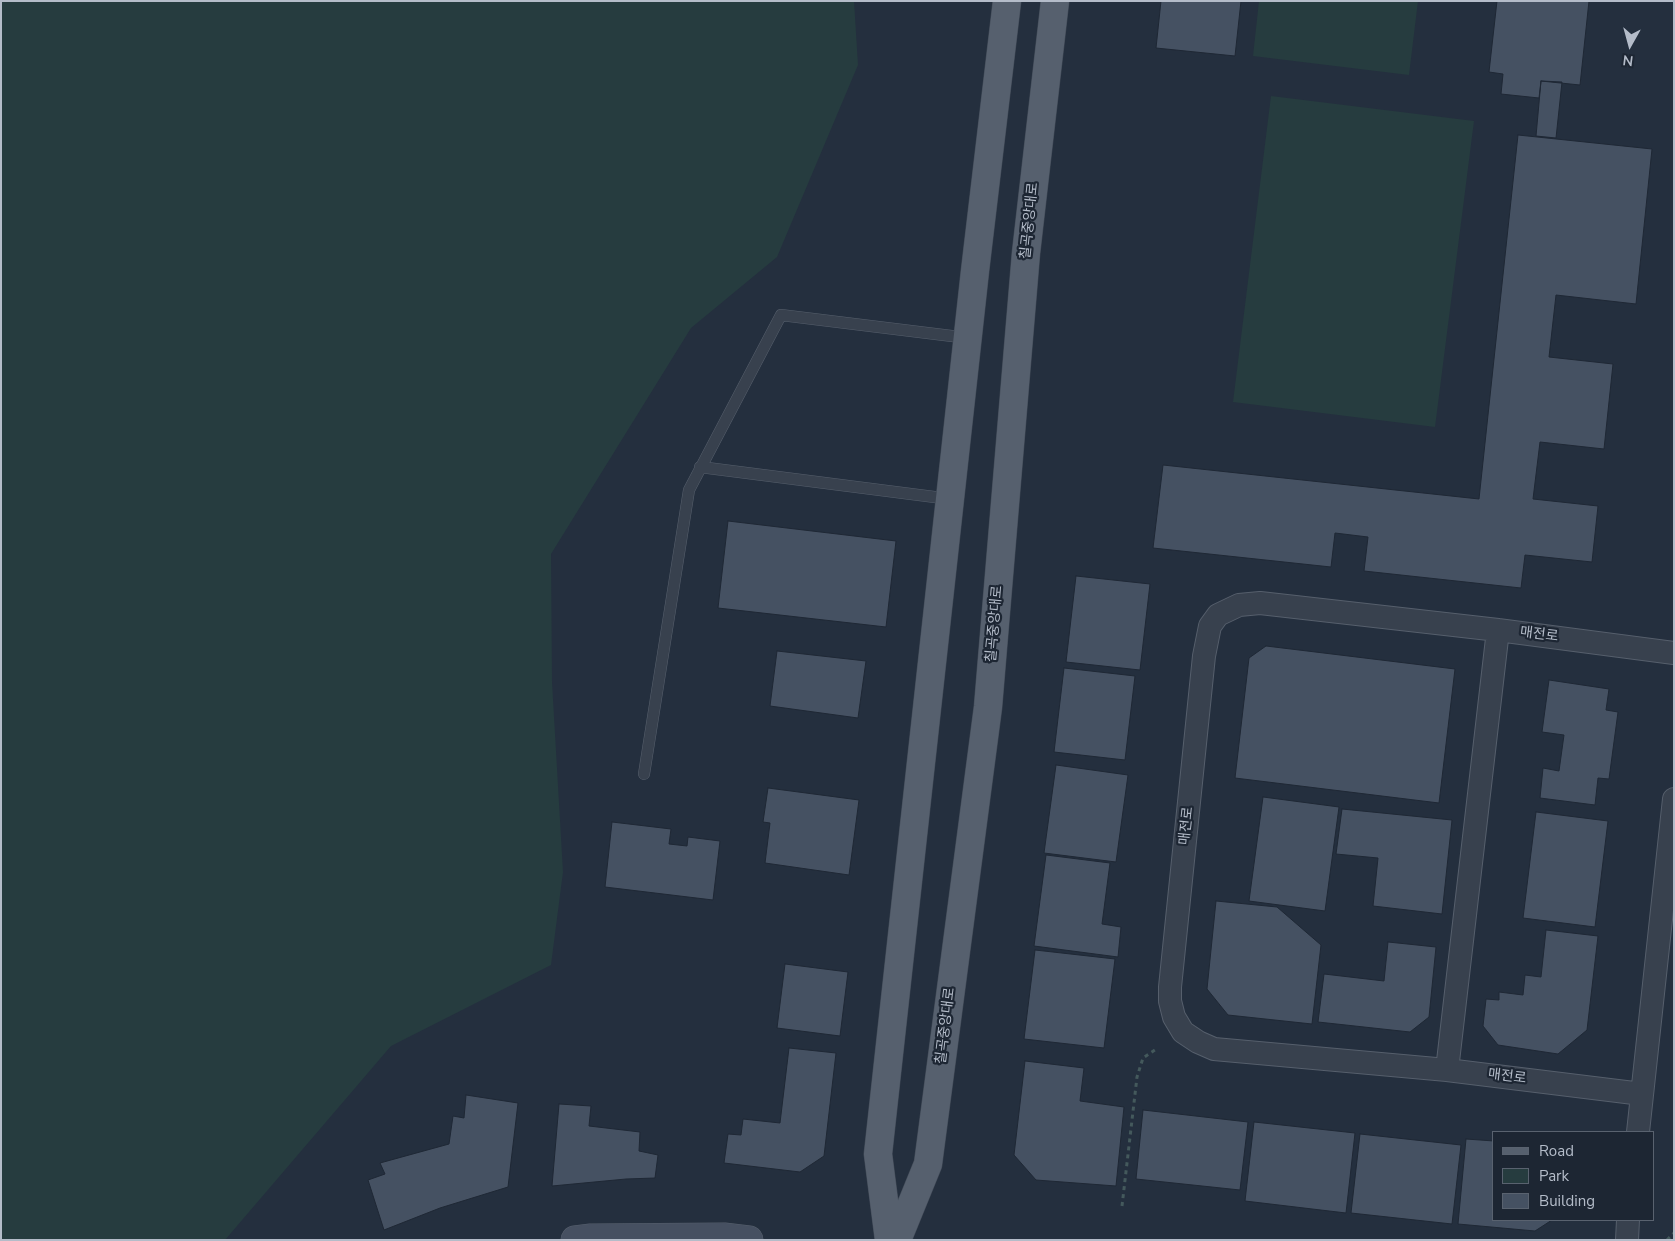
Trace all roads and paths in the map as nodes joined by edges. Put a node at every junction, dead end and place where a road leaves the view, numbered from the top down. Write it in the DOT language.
graph roads {
  1 [pos="1007,1"];
  2 [pos="1055,1"];
  3 [pos="968,338"];
  4 [pos="700,467"];
  5 [pos="950,499"];
  6 [pos="1498,630"];
  7 [pos="1674,653"];
  8 [pos="644,774"];
  9 [pos="1674,799"];
  10 [pos="1158,1048"];
  11 [pos="1447,1070"];
  12 [pos="1642,1094"];
  13 [pos="1638,1131"];
  14 [pos="1122,1206"];
  15 [pos="1628,1221"];
  16 [pos="1674,1232"];
  17 [pos="575,1240"];
  18 [pos="749,1240"];
  19 [pos="889,1240"];
  20 [pos="897,1240"];
  21 [pos="1627,1240"];
  22 [pos="1667,1240"];
  1 -- 3 [label="main road"];
  2 -- 20 [label="main road, 칠곡중앙대로"];
  3 -- 4 [label="lane"];
  3 -- 5 [label="main road"];
  4 -- 5 [label="lane"];
  4 -- 8 [label="lane"];
  5 -- 19 [label="main road"];
  6 -- 7 [label="street, 매전로"];
  6 -- 11 [label="street"];
  6 -- 11 [label="street, 매전로"];
  9 -- 12 [label="street"];
  10 -- 14 [label="path"];
  11 -- 12 [label="street, 매전로"];
  12 -- 13 [label="street"];
  15 -- 21 [label="street"];
  16 -- 22 [label="path"];
  17 -- 18 [label="main road"];
}
